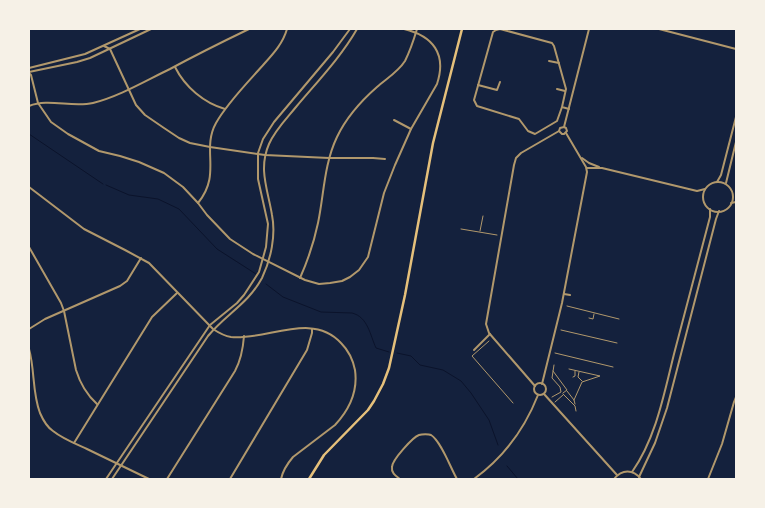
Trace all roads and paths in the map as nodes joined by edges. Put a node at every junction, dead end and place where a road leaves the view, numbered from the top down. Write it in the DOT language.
graph roads {
  1 [pos="140,29"];
  2 [pos="151,29"];
  3 [pos="249,29"];
  4 [pos="287,29"];
  5 [pos="350,29"];
  6 [pos="357,29"];
  7 [pos="404,29"];
  8 [pos="418,29"];
  9 [pos="462,29"];
  10 [pos="589,29"];
  11 [pos="659,29"];
  12 [pos="416,33"];
  13 [pos="113,42"];
  14 [pos="104,46"];
  15 [pos="110,49"];
  16 [pos="736,49"];
  17 [pos="549,61"];
  18 [pos="559,63"];
  19 [pos="174,66"];
  20 [pos="33,67"];
  21 [pos="29,68"];
  22 [pos="30,73"];
  23 [pos="500,82"];
  24 [pos="478,85"];
  25 [pos="129,89"];
  26 [pos="557,89"];
  27 [pos="565,91"];
  28 [pos="38,103"];
  29 [pos="29,106"];
  30 [pos="562,107"];
  31 [pos="226,109"];
  32 [pos="569,109"];
  33 [pos="736,117"];
  34 [pos="394,120"];
  35 [pos="564,127"];
  36 [pos="411,129"];
  37 [pos="560,131"];
  38 [pos="566,133"];
  39 [pos="736,142"];
  40 [pos="210,148"];
  41 [pos="258,153"];
  42 [pos="266,155"];
  43 [pos="580,156"];
  44 [pos="329,158"];
  45 [pos="385,159"];
  46 [pos="593,165"];
  47 [pos="587,168"];
  48 [pos="595,168"];
  49 [pos="602,168"];
  50 [pos="586,177"];
  51 [pos="717,182"];
  52 [pos="726,184"];
  53 [pos="29,187"];
  54 [pos="705,189"];
  55 [pos="697,191"];
  56 [pos="703,197"];
  57 [pos="732,197"];
  58 [pos="736,201"];
  59 [pos="198,203"];
  60 [pos="731,203"];
  61 [pos="710,209"];
  62 [pos="720,212"];
  63 [pos="483,216"];
  64 [pos="461,229"];
  65 [pos="480,232"];
  66 [pos="497,235"];
  67 [pos="29,247"];
  68 [pos="141,258"];
  69 [pos="263,259"];
  70 [pos="269,262"];
  71 [pos="300,278"];
  72 [pos="177,293"];
  73 [pos="564,294"];
  74 [pos="570,296"];
  75 [pos="567,306"];
  76 [pos="64,311"];
  77 [pos="594,313"];
  78 [pos="559,316"];
  79 [pos="564,317"];
  80 [pos="589,318"];
  81 [pos="618,319"];
  82 [pos="210,325"];
  83 [pos="312,328"];
  84 [pos="29,330"];
  85 [pos="213,330"];
  86 [pos="561,330"];
  87 [pos="490,334"];
  88 [pos="244,336"];
  89 [pos="489,341"];
  90 [pos="617,343"];
  91 [pos="29,349"];
  92 [pos="474,350"];
  93 [pos="555,353"];
  94 [pos="554,366"];
  95 [pos="613,366"];
  96 [pos="569,368"];
  97 [pos="575,370"];
  98 [pos="553,371"];
  99 [pos="579,371"];
  100 [pos="573,377"];
  101 [pos="582,382"];
  102 [pos="542,384"];
  103 [pos="535,386"];
  104 [pos="166,390"];
  105 [pos="567,390"];
  106 [pos="170,393"];
  107 [pos="562,393"];
  108 [pos="544,394"];
  109 [pos="538,395"];
  110 [pos="161,397"];
  111 [pos="552,397"];
  112 [pos="736,397"];
  113 [pos="165,400"];
  114 [pos="574,400"];
  115 [pos="555,402"];
  116 [pos="513,403"];
  117 [pos="97,404"];
  118 [pos="575,406"];
  119 [pos="576,411"];
  120 [pos="74,443"];
  121 [pos="117,463"];
  122 [pos="122,466"];
  123 [pos="632,472"];
  124 [pos="617,475"];
  125 [pos="640,478"];
  126 [pos="106,479"];
  127 [pos="112,479"];
  128 [pos="149,479"];
  129 [pos="167,479"];
  130 [pos="230,479"];
  131 [pos="281,479"];
  132 [pos="309,479"];
  133 [pos="400,479"];
  134 [pos="457,479"];
  135 [pos="474,479"];
  136 [pos="614,479"];
  137 [pos="708,479"];
  1 -- 13 [label="street"];
  2 -- 15 [label="street"];
  3 -- 19 [label="street"];
  4 -- 31 [label="street"];
  5 -- 41 [label="street"];
  6 -- 42 [label="street"];
  7 -- 12 [label="street"];
  8 -- 12 [label="street"];
  9 -- 132 [label="main road"];
  10 -- 32 [label="street"];
  11 -- 16 [label="street"];
  12 -- 36 [label="street"];
  12 -- 44 [label="street"];
  13 -- 14 [label="street"];
  13 -- 15 [label="street"];
  14 -- 15 [label="street"];
  14 -- 20 [label="street"];
  15 -- 22 [label="street"];
  15 -- 25 [label="street"];
  17 -- 18 [label="street"];
  18 -- 24 [label="street"];
  18 -- 27 [label="street"];
  19 -- 25 [label="street"];
  19 -- 31 [label="street"];
  20 -- 21 [label="street"];
  20 -- 22 [label="street"];
  22 -- 28 [label="street"];
  23 -- 24 [label="street"];
  24 -- 30 [label="street"];
  25 -- 28 [label="street"];
  25 -- 40 [label="street"];
  26 -- 27 [label="street"];
  27 -- 30 [label="street"];
  28 -- 29 [label="street"];
  28 -- 59 [label="street"];
  30 -- 32 [label="street"];
  31 -- 40 [label="street"];
  32 -- 35 [label="street"];
  33 -- 51 [label="street"];
  34 -- 36 [label="street"];
  35 -- 37 [label="street"];
  35 -- 38 [label="street"];
  36 -- 71 [label="street"];
  37 -- 38 [label="street"];
  37 -- 87 [label="street"];
  38 -- 43 [label="street"];
  39 -- 52 [label="street"];
  40 -- 41 [label="street"];
  40 -- 59 [label="street"];
  41 -- 42 [label="street"];
  41 -- 69 [label="street"];
  42 -- 44 [label="street"];
  42 -- 70 [label="street"];
  43 -- 46 [label="street"];
  43 -- 47 [label="street"];
  44 -- 45 [label="street"];
  44 -- 71 [label="street"];
  46 -- 47 [label="street"];
  46 -- 49 [label="street"];
  47 -- 48 [label="street"];
  47 -- 50 [label="street"];
  48 -- 49 [label="street"];
  48 -- 50 [label="street"];
  49 -- 55 [label="street"];
  50 -- 73 [label="street"];
  51 -- 52 [label="street"];
  51 -- 54 [label="street"];
  52 -- 57 [label="street"];
  53 -- 68 [label="street"];
  54 -- 55 [label="street"];
  54 -- 56 [label="street"];
  55 -- 56 [label="street"];
  56 -- 61 [label="street"];
  57 -- 58 [label="street"];
  57 -- 60 [label="street"];
  58 -- 60 [label="street"];
  59 -- 69 [label="street"];
  60 -- 62 [label="street"];
  61 -- 62 [label="street"];
  61 -- 123 [label="street"];
  62 -- 125 [label="street"];
  63 -- 65 [label="street"];
  64 -- 65 [label="street"];
  65 -- 66 [label="street"];
  67 -- 76 [label="street"];
  68 -- 72 [label="street"];
  68 -- 76 [label="street"];
  69 -- 70 [label="street"];
  69 -- 82 [label="street"];
  70 -- 71 [label="street"];
  70 -- 85 [label="street"];
  72 -- 82 [label="street"];
  72 -- 117 [label="street"];
  73 -- 74 [label="street"];
  73 -- 78 [label="street"];
  75 -- 77 [label="street"];
  76 -- 84 [label="street"];
  76 -- 117 [label="street"];
  77 -- 80 [label="street"];
  77 -- 81 [label="street"];
  78 -- 79 [label="street"];
  78 -- 102 [label="street"];
  82 -- 85 [label="street"];
  82 -- 104 [label="street"];
  83 -- 88 [label="street"];
  83 -- 130 [label="street"];
  83 -- 131 [label="street"];
  85 -- 88 [label="street"];
  85 -- 106 [label="street"];
  86 -- 90 [label="street"];
  87 -- 92 [label="street"];
  87 -- 103 [label="street"];
  88 -- 129 [label="street"];
  89 -- 116 [label="street"];
  91 -- 120 [label="street"];
  93 -- 95 [label="street"];
  94 -- 98 [label="street"];
  96 -- 97 [label="street"];
  97 -- 99 [label="street"];
  97 -- 100 [label="street"];
  98 -- 105 [label="street"];
  98 -- 107 [label="street"];
  99 -- 101 [label="street"];
  99 -- 101 [label="street"];
  101 -- 114 [label="street"];
  102 -- 103 [label="street"];
  102 -- 108 [label="street"];
  103 -- 109 [label="street"];
  104 -- 106 [label="street"];
  104 -- 110 [label="street"];
  105 -- 107 [label="street"];
  105 -- 114 [label="street"];
  106 -- 113 [label="street"];
  107 -- 111 [label="street"];
  107 -- 115 [label="street"];
  107 -- 118 [label="street"];
  108 -- 109 [label="street"];
  108 -- 124 [label="street"];
  109 -- 135 [label="street"];
  110 -- 113 [label="street"];
  110 -- 121 [label="street"];
  112 -- 137 [label="street"];
  113 -- 122 [label="street"];
  114 -- 118 [label="street"];
  117 -- 120 [label="street"];
  118 -- 119 [label="street"];
  120 -- 121 [label="street"];
  121 -- 122 [label="street"];
  121 -- 126 [label="street"];
  122 -- 127 [label="street"];
  122 -- 128 [label="street"];
  123 -- 124 [label="street"];
  123 -- 125 [label="street"];
  124 -- 136 [label="street"];
  133 -- 134 [label="street"];
}
